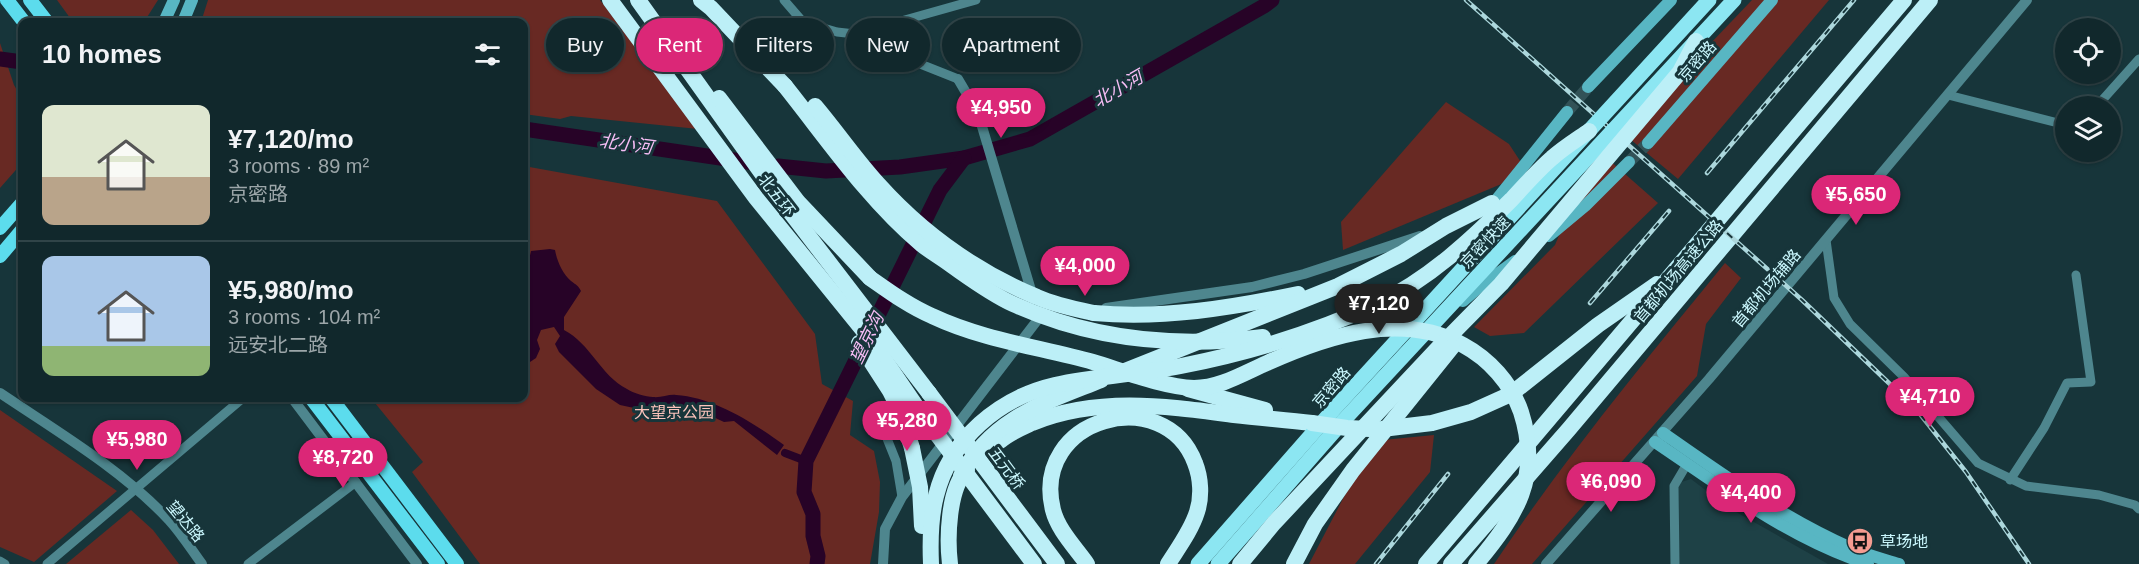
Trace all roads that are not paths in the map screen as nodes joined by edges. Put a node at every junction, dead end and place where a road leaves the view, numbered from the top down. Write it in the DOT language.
graph roads {
  1 [pos="7,0"];
  2 [pos="30,0"];
  3 [pos="174,0"];
  4 [pos="192,0"];
  5 [pos="610,0"];
  6 [pos="638,0"];
  7 [pos="784,0"];
  8 [pos="976,0"];
  9 [pos="1671,0"];
  10 [pos="1709,0"];
  11 [pos="1734,0"];
  12 [pos="1772,0"];
  13 [pos="1904,0"];
  14 [pos="1930,0"];
  15 [pos="2027,0"];
  16 [pos="706,4"];
  17 [pos="21,18"];
  18 [pos="44,18"];
  19 [pos="166,18"];
  20 [pos="185,18"];
  21 [pos="912,18"];
  22 [pos="846,33"];
  23 [pos="1696,42"];
  24 [pos="2139,59"];
  25 [pos="930,68"];
  26 [pos="958,79"];
  27 [pos="789,84"];
  28 [pos="1588,87"];
  29 [pos="1948,95"];
  30 [pos="2106,96"];
  31 [pos="1567,112"];
  32 [pos="2055,122"];
  33 [pos="732,123"];
  34 [pos="1588,131"];
  35 [pos="1648,143"];
  36 [pos="1629,162"];
  37 [pos="1492,203"];
  38 [pos="18,208"];
  39 [pos="1446,226"];
  40 [pos="0,228"];
  41 [pos="18,235"];
  42 [pos="1826,240"];
  43 [pos="0,256"];
  44 [pos="1675,272"];
  45 [pos="2076,275"];
  46 [pos="1501,284"];
  47 [pos="1338,286"];
  48 [pos="851,313"];
  49 [pos="1039,318"];
  50 [pos="1328,323"];
  51 [pos="871,339"];
  52 [pos="1176,386"];
  53 [pos="0,393"];
  54 [pos="929,393"];
  55 [pos="238,402"];
  56 [pos="295,402"];
  57 [pos="314,402"];
  58 [pos="334,402"];
  59 [pos="878,416"];
  60 [pos="1312,423"];
  61 [pos="1569,429"];
  62 [pos="1659,438"];
  63 [pos="1687,464"];
  64 [pos="961,476"];
  65 [pos="2010,480"];
  66 [pos="356,482"];
  67 [pos="137,489"];
  68 [pos="902,497"];
  69 [pos="2139,509"];
  70 [pos="393,533"];
  71 [pos="424,545"];
  72 [pos="1846,546"];
  73 [pos="0,561"];
  74 [pos="1852,561"];
  75 [pos="5,564"];
  76 [pos="47,564"];
  77 [pos="202,564"];
  78 [pos="248,564"];
  79 [pos="417,564"];
  80 [pos="438,564"];
  81 [pos="457,564"];
  82 [pos="883,564"];
  83 [pos="923,564"];
  84 [pos="931,564"];
  85 [pos="950,564"];
  86 [pos="1034,564"];
  87 [pos="1057,564"];
  88 [pos="1087,564"];
  89 [pos="1168,564"];
  90 [pos="1198,564"];
  91 [pos="1218,564"];
  92 [pos="1224,564"];
  93 [pos="1240,564"];
  94 [pos="1294,564"];
  95 [pos="1426,564"];
  96 [pos="1451,564"];
  97 [pos="1476,564"];
  98 [pos="1486,564"];
  99 [pos="1546,564"];
  100 [pos="1675,564"];
  101 [pos="1868,564"];
  102 [pos="1899,564"];
  1 -- 17 [label="main road"];
  2 -- 18 [label="main road"];
  3 -- 19 [label="main road"];
  4 -- 20 [label="main road"];
  5 -- 48 [label="highway, 北五环"];
  6 -- 33 [label="highway"];
  7 -- 22 [label="street"];
  8 -- 21 [label="street"];
  9 -- 28 [label="main road"];
  10 -- 34 [label="highway, 京密快速, bridge"];
  11 -- 23 [label="highway, 京密快速, bridge"];
  12 -- 35 [label="main road, 京密路"];
  13 -- 44 [label="highway, 首都机场高速公路"];
  14 -- 61 [label="highway, 首都机场高速公路"];
  15 -- 29 [label="street, 首都机场辅路"];
  16 -- 27 [label="highway"];
  23 -- 46 [label="highway, bridge"];
  23 -- 91 [label="highway, 京密快速, bridge"];
  24 -- 30 [label="street"];
  25 -- 26 [label="street"];
  26 -- 49 [label="street"];
  27 -- 47 [label="highway, bridge"];
  27 -- 50 [label="highway, bridge"];
  29 -- 32 [label="street"];
  29 -- 42 [label="street, 首都机场辅路"];
  31 -- 37 [label="main road, 京密路"];
  33 -- 48 [label="highway, 北五环"];
  33 -- 52 [label="highway, bridge"];
  34 -- 50 [label="highway, bridge"];
  34 -- 90 [label="highway, 京密快速, bridge"];
  36 -- 92 [label="main road"];
  37 -- 39 [label="highway"];
  37 -- 90 [label="main road, 京密路"];
  38 -- 40 [label="main road"];
  39 -- 47 [label="highway"];
  39 -- 49 [label="street"];
  41 -- 43 [label="main road"];
  42 -- 62 [label="street, 首都机场辅路"];
  42 -- 65 [label="street"];
  44 -- 60 [label="highway, bridge"];
  44 -- 95 [label="highway, 首都机场高速公路"];
  45 -- 65 [label="street"];
  46 -- 93 [label="highway, bridge"];
  46 -- 94 [label="highway, bridge"];
  47 -- 64 [label="highway"];
  48 -- 51 [label="highway"];
  48 -- 51 [label="highway, 北五环"];
  49 -- 68 [label="street"];
  50 -- 84 [label="highway, bridge"];
  51 -- 54 [label="highway, 北五环"];
  51 -- 83 [label="highway, bridge"];
  51 -- 86 [label="highway, 北五环, bridge"];
  52 -- 60 [label="highway, bridge"];
  52 -- 97 [label="highway, bridge"];
  53 -- 67 [label="street, 望达路"];
  54 -- 87 [label="highway, 五元桥, bridge"];
  55 -- 67 [label="street"];
  56 -- 66 [label="street"];
  57 -- 71 [label="main road"];
  58 -- 81 [label="main road"];
  59 -- 68 [label="street"];
  60 -- 64 [label="highway"];
  61 -- 96 [label="highway, 首都机场高速公路"];
  61 -- 98 [label="highway"];
  62 -- 63 [label="main road"];
  62 -- 72 [label="main road"];
  62 -- 99 [label="street, 首都机场辅路"];
  63 -- 74 [label="main road"];
  63 -- 100 [label="street"];
  64 -- 85 [label="highway"];
  65 -- 69 [label="street"];
  66 -- 70 [label="street"];
  66 -- 78 [label="street"];
  67 -- 76 [label="street"];
  67 -- 77 [label="street, 望达路"];
  68 -- 82 [label="street"];
  70 -- 71 [label="street"];
  70 -- 79 [label="street"];
  71 -- 80 [label="main road"];
  72 -- 74 [label="street"];
  72 -- 102 [label="main road"];
  73 -- 75 [label="street"];
  74 -- 101 [label="main road"];
  88 -- 89 [label="highway"];
}
